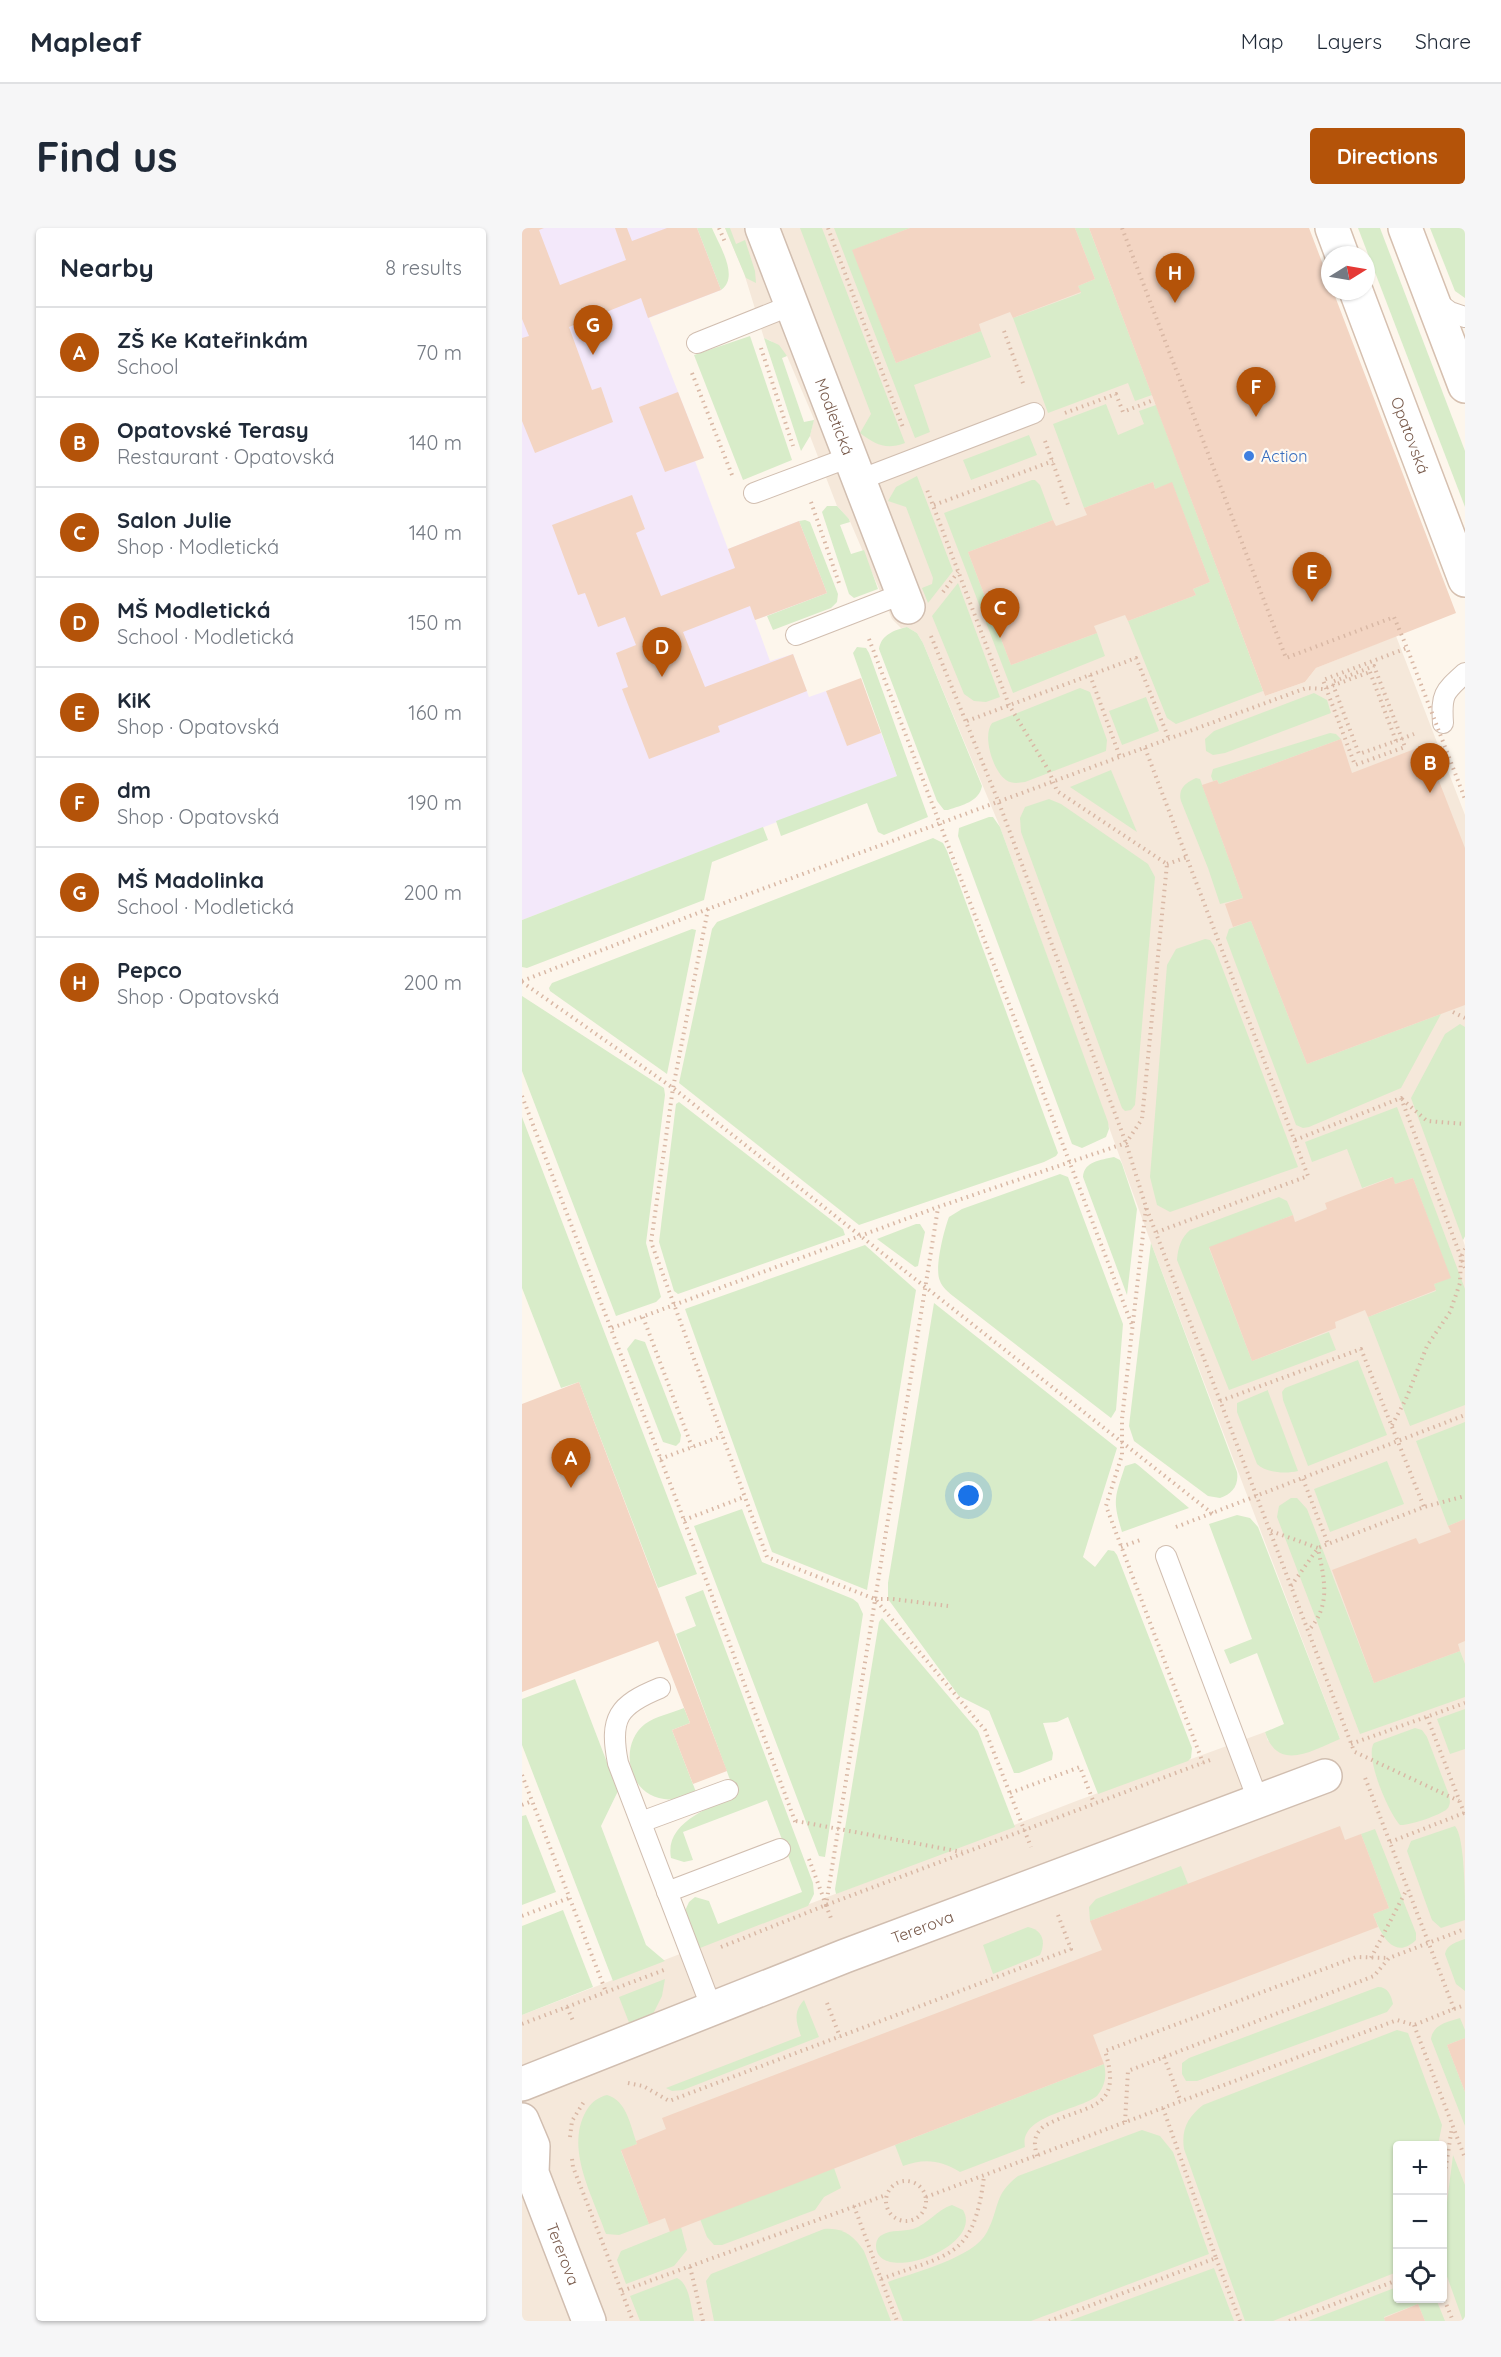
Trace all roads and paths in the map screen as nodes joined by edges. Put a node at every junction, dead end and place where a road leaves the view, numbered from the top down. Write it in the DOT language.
graph roads {
  1 [pos="719,228"];
  2 [pos="762,228"];
  3 [pos="1122,228"];
  4 [pos="1332,228"];
  5 [pos="1404,228"];
  6 [pos="1339,246"];
  7 [pos="727,247"];
  8 [pos="1431,298"];
  9 [pos="1359,300"];
  10 [pos="792,305"];
  11 [pos="1465,317"];
  12 [pos="752,321"];
  13 [pos="697,343"];
  14 [pos="690,367"];
  15 [pos="1465,386"];
  16 [pos="1151,401"];
  17 [pos="1093,403"];
  18 [pos="1035,413"];
  19 [pos="1053,461"];
  20 [pos="854,468"];
  21 [pos="802,475"];
  22 [pos="736,484"];
  23 [pos="754,493"];
  24 [pos="811,504"];
  25 [pos="934,505"];
  26 [pos="801,507"];
  27 [pos="1465,580"];
  28 [pos="905,600"];
  29 [pos="855,612"];
  30 [pos="796,635"];
  31 [pos="931,636"];
  32 [pos="1407,648"];
  33 [pos="1465,673"];
  34 [pos="1090,675"];
  35 [pos="1001,684"];
  36 [pos="1009,705"];
  37 [pos="967,721"];
  38 [pos="1443,723"];
  39 [pos="1169,740"];
  40 [pos="1145,748"];
  41 [pos="1120,757"];
  42 [pos="1053,781"];
  43 [pos="1465,799"];
  44 [pos="999,803"];
  45 [pos="940,825"];
  46 [pos="1187,856"];
  47 [pos="1167,864"];
  48 [pos="708,909"];
  49 [pos="522,982"];
  50 [pos="1453,1012"];
  51 [pos="1465,1017"];
  52 [pos="673,1088"];
  53 [pos="522,1096"];
  54 [pos="1401,1098"];
  55 [pos="1465,1124"];
  56 [pos="1295,1140"];
  57 [pos="1126,1143"];
  58 [pos="1071,1161"];
  59 [pos="938,1207"];
  60 [pos="1146,1207"];
  61 [pos="1157,1232"];
  62 [pos="861,1236"];
  63 [pos="1465,1249"];
  64 [pos="1461,1257"];
  65 [pos="1465,1268"];
  66 [pos="926,1287"];
  67 [pos="675,1305"];
  68 [pos="643,1317"];
  69 [pos="1132,1325"];
  70 [pos="612,1328"];
  71 [pos="1220,1401"];
  72 [pos="1465,1415"];
  73 [pos="1392,1426"];
  74 [pos="722,1436"];
  75 [pos="1122,1441"];
  76 [pos="1398,1441"];
  77 [pos="692,1447"];
  78 [pos="660,1459"];
  79 [pos="1303,1479"];
  80 [pos="1256,1496"];
  81 [pos="1465,1496"];
  82 [pos="744,1497"];
  83 [pos="1424,1507"];
  84 [pos="1213,1514"];
  85 [pos="684,1520"];
  86 [pos="1168,1530"];
  87 [pos="1270,1530"];
  88 [pos="1148,1537"];
  89 [pos="1328,1544"];
  90 [pos="1121,1547"];
  91 [pos="1318,1548"];
  92 [pos="1166,1556"];
  93 [pos="1291,1587"];
  94 [pos="875,1599"];
  95 [pos="948,1606"];
  96 [pos="1308,1631"];
  97 [pos="660,1688"];
  98 [pos="1465,1703"];
  99 [pos="1427,1716"];
  100 [pos="1352,1743"];
  101 [pos="1344,1745"];
  102 [pos="1239,1750"];
  103 [pos="1355,1752"];
  104 [pos="1358,1761"];
  105 [pos="1203,1763"];
  106 [pos="1362,1771"];
  107 [pos="522,1775"];
  108 [pos="1325,1776"];
  109 [pos="728,1790"];
  110 [pos="1010,1793"];
  111 [pos="1258,1800"];
  112 [pos="1459,1801"];
  113 [pos="532,1802"];
  114 [pos="1094,1803"];
  115 [pos="522,1805"];
  116 [pos="1465,1813"];
  117 [pos="795,1821"];
  118 [pos="641,1822"];
  119 [pos="1024,1829"];
  120 [pos="838,1831"];
  121 [pos="799,1832"];
  122 [pos="1390,1842"];
  123 [pos="780,1849"];
  124 [pos="807,1852"];
  125 [pos="963,1852"];
  126 [pos="1408,1888"];
  127 [pos="667,1892"];
  128 [pos="569,1898"];
  129 [pos="826,1905"];
  130 [pos="1056,1910"];
  131 [pos="522,1916"];
  132 [pos="1465,1929"];
  133 [pos="1428,1944"];
  134 [pos="1371,1958"];
  135 [pos="1389,1958"];
  136 [pos="692,1959"];
  137 [pos="606,1992"];
  138 [pos="825,1998"];
  139 [pos="1465,2005"];
  140 [pos="567,2007"];
  141 [pos="712,2009"];
  142 [pos="1454,2009"];
  143 [pos="522,2024"];
  144 [pos="1414,2025"];
  145 [pos="840,2037"];
  146 [pos="587,2057"];
  147 [pos="1164,2057"];
  148 [pos="522,2084"];
  149 [pos="599,2088"];
  150 [pos="1181,2102"];
  151 [pos="1163,2108"];
  152 [pos="522,2120"];
  153 [pos="1125,2122"];
  154 [pos="1452,2124"];
  155 [pos="570,2141"];
  156 [pos="571,2150"];
  157 [pos="1037,2156"];
  158 [pos="1465,2158"];
  159 [pos="1447,2162"];
  160 [pos="984,2176"];
  161 [pos="886,2194"];
  162 [pos="926,2197"];
  163 [pos="854,2206"];
  164 [pos="1216,2258"];
  165 [pos="690,2267"];
  166 [pos="880,2278"];
  167 [pos="1393,2282"];
  168 [pos="621,2292"];
  169 [pos="1446,2303"];
  170 [pos="589,2321"];
  171 [pos="633,2321"];
  172 [pos="702,2321"];
  173 [pos="897,2321"];
  174 [pos="1049,2321"];
  175 [pos="1240,2321"];
  176 [pos="1289,2321"];
  177 [pos="1453,2321"];
  1 -- 7 [label="path"];
  2 -- 10 [label="street, Modletická"];
  3 -- 32 [label="path"];
  4 -- 6 [label="street"];
  5 -- 8 [label="street"];
  8 -- 11 [label="lane"];
  8 -- 15 [label="street"];
  9 -- 27 [label="street, Opatovská"];
  10 -- 12 [label="lane"];
  10 -- 20 [label="street, Modletická"];
  12 -- 13 [label="lane"];
  12 -- 21 [label="path"];
  14 -- 22 [label="path"];
  16 -- 17 [label="path"];
  18 -- 20 [label="lane"];
  19 -- 25 [label="path"];
  20 -- 21 [label="lane"];
  20 -- 28 [label="street, Modletická"];
  21 -- 23 [label="lane"];
  21 -- 24 [label="path"];
  24 -- 26 [label="path"];
  24 -- 29 [label="path"];
  28 -- 29 [label="lane"];
  29 -- 30 [label="lane"];
  29 -- 45 [label="path"];
  31 -- 37 [label="path"];
  32 -- 39 [label="path, bridge"];
  32 -- 43 [label="path, bridge"];
  33 -- 38 [label="lane"];
  34 -- 36 [label="path"];
  34 -- 39 [label="path"];
  34 -- 41 [label="path"];
  35 -- 36 [label="path"];
  36 -- 37 [label="path"];
  36 -- 42 [label="path"];
  37 -- 44 [label="path"];
  39 -- 40 [label="path"];
  40 -- 41 [label="path"];
  40 -- 46 [label="path"];
  41 -- 42 [label="path"];
  42 -- 44 [label="path"];
  42 -- 47 [label="path"];
  44 -- 45 [label="path"];
  44 -- 57 [label="path"];
  45 -- 48 [label="path"];
  45 -- 58 [label="path"];
  46 -- 47 [label="path"];
  46 -- 56 [label="path"];
  47 -- 57 [label="path"];
  48 -- 49 [label="path"];
  48 -- 52 [label="path"];
  49 -- 52 [label="path"];
  50 -- 51 [label="path"];
  52 -- 62 [label="path"];
  52 -- 67 [label="path"];
  53 -- 70 [label="path"];
  54 -- 55 [label="path"];
  54 -- 56 [label="path"];
  54 -- 64 [label="path"];
  56 -- 61 [label="path"];
  57 -- 58 [label="path"];
  57 -- 60 [label="path"];
  58 -- 59 [label="path"];
  58 -- 69 [label="path"];
  59 -- 62 [label="path"];
  59 -- 66 [label="path"];
  60 -- 61 [label="path"];
  60 -- 69 [label="path"];
  61 -- 71 [label="path"];
  62 -- 66 [label="path"];
  62 -- 67 [label="path"];
  63 -- 64 [label="path"];
  64 -- 65 [label="path"];
  64 -- 73 [label="path"];
  66 -- 75 [label="path"];
  66 -- 94 [label="path"];
  67 -- 68 [label="path"];
  67 -- 74 [label="path"];
  68 -- 70 [label="path"];
  68 -- 77 [label="path"];
  69 -- 75 [label="path"];
  70 -- 78 [label="path"];
  71 -- 73 [label="path"];
  71 -- 80 [label="path"];
  72 -- 76 [label="path"];
  73 -- 76 [label="path"];
  74 -- 77 [label="path"];
  74 -- 82 [label="path"];
  75 -- 84 [label="path"];
  75 -- 90 [label="path"];
  76 -- 79 [label="path"];
  76 -- 83 [label="path"];
  77 -- 78 [label="path"];
  78 -- 85 [label="path"];
  79 -- 80 [label="path"];
  79 -- 89 [label="path"];
  80 -- 84 [label="path"];
  80 -- 87 [label="path"];
  81 -- 83 [label="path"];
  82 -- 85 [label="path"];
  82 -- 94 [label="path"];
  83 -- 89 [label="path"];
  84 -- 86 [label="path"];
  85 -- 117 [label="path"];
  87 -- 91 [label="path"];
  87 -- 93 [label="path"];
  88 -- 90 [label="path"];
  89 -- 91 [label="path"];
  90 -- 105 [label="path"];
  91 -- 93 [label="path"];
  91 -- 96 [label="path"];
  92 -- 102 [label="lane"];
  93 -- 96 [label="path"];
  94 -- 95 [label="path"];
  94 -- 110 [label="path"];
  94 -- 120 [label="path"];
  96 -- 100 [label="path"];
  97 -- 118 [label="lane"];
  98 -- 99 [label="path"];
  99 -- 100 [label="path"];
  99 -- 112 [label="path"];
  100 -- 101 [label="path"];
  100 -- 103 [label="path"];
  102 -- 105 [label="path"];
  102 -- 111 [label="lane"];
  103 -- 104 [label="path"];
  103 -- 112 [label="path"];
  105 -- 114 [label="path"];
  106 -- 122 [label="path"];
  107 -- 113 [label="path"];
  108 -- 111 [label="street, Tererova"];
  109 -- 118 [label="lane"];
  110 -- 114 [label="path"];
  110 -- 119 [label="path"];
  111 -- 141 [label="street, Tererova"];
  112 -- 116 [label="path"];
  113 -- 115 [label="path"];
  113 -- 128 [label="path"];
  114 -- 119 [label="path"];
  116 -- 122 [label="path"];
  117 -- 120 [label="path"];
  117 -- 121 [label="path"];
  118 -- 127 [label="lane"];
  119 -- 125 [label="path"];
  120 -- 125 [label="path"];
  120 -- 129 [label="path"];
  122 -- 126 [label="path"];
  123 -- 127 [label="lane"];
  124 -- 129 [label="path"];
  125 -- 129 [label="path"];
  126 -- 133 [label="path"];
  126 -- 134 [label="path"];
  127 -- 136 [label="lane"];
  128 -- 131 [label="path"];
  128 -- 137 [label="path"];
  129 -- 136 [label="path"];
  130 -- 145 [label="path"];
  132 -- 133 [label="path"];
  133 -- 135 [label="path"];
  133 -- 142 [label="path"];
  134 -- 135 [label="path"];
  134 -- 157 [label="path"];
  135 -- 147 [label="path"];
  136 -- 137 [label="path"];
  136 -- 141 [label="lane"];
  137 -- 140 [label="path"];
  138 -- 145 [label="path"];
  139 -- 142 [label="path"];
  140 -- 143 [label="path"];
  140 -- 146 [label="path"];
  141 -- 146 [label="street, Tererova"];
  142 -- 144 [label="path"];
  144 -- 150 [label="path"];
  144 -- 154 [label="path"];
  145 -- 149 [label="path"];
  146 -- 148 [label="street, Tererova"];
  146 -- 149 [label="path"];
  147 -- 150 [label="path"];
  147 -- 153 [label="path"];
  149 -- 155 [label="path"];
  150 -- 151 [label="path"];
  151 -- 153 [label="path"];
  151 -- 164 [label="path"];
  152 -- 170 [label="street, Tererova"];
  153 -- 157 [label="path"];
  154 -- 158 [label="path"];
  154 -- 159 [label="path"];
  156 -- 168 [label="path"];
  157 -- 160 [label="path"];
  160 -- 162 [label="path"];
  160 -- 166 [label="path"];
  161 -- 162 [label="path"];
  161 -- 162 [label="path"];
  161 -- 163 [label="path"];
  163 -- 165 [label="path"];
  163 -- 166 [label="path"];
  164 -- 174 [label="path"];
  164 -- 175 [label="path"];
  165 -- 168 [label="path"];
  165 -- 172 [label="path"];
  166 -- 173 [label="path"];
  167 -- 176 [label="path"];
  168 -- 171 [label="path"];
  169 -- 177 [label="path"];
}
